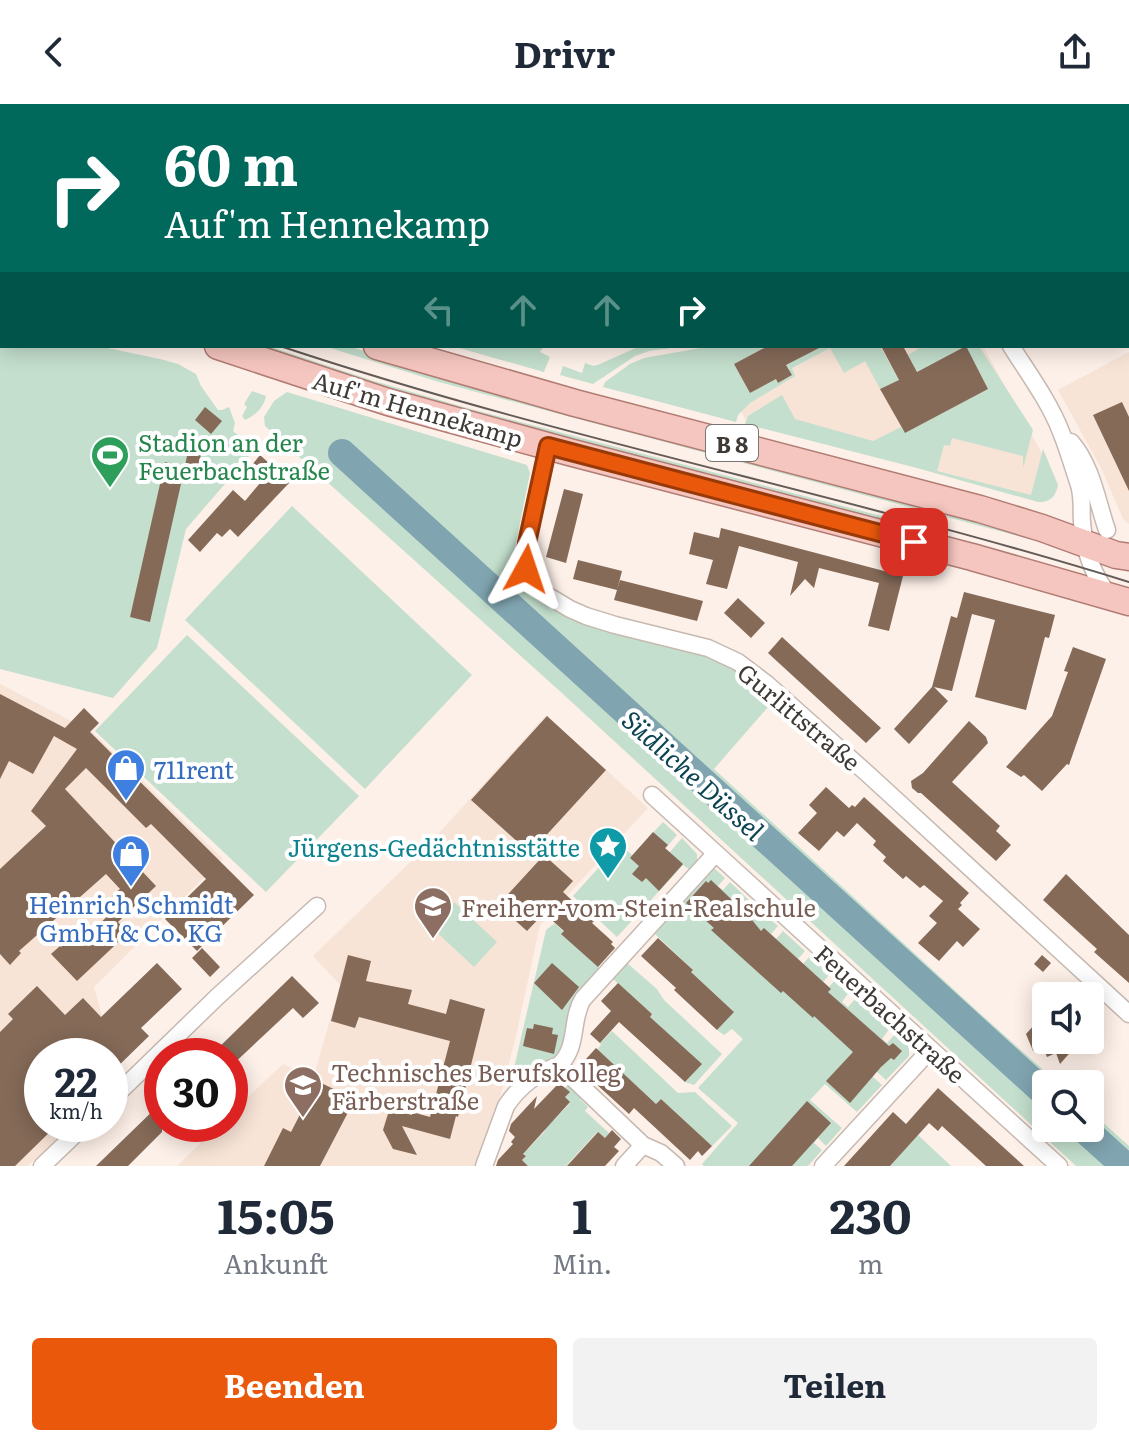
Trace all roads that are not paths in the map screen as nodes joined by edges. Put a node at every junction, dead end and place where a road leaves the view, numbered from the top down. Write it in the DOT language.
graph roads {
  1 [pos="224,348"];
  2 [pos="384,348"];
  3 [pos="1012,348"];
  4 [pos="1061,432"];
  5 [pos="548,446"];
  6 [pos="1092,532"];
  7 [pos="1129,550"];
  8 [pos="1129,557"];
  9 [pos="1120,600"];
  10 [pos="652,795"];
  11 [pos="716,853"];
  12 [pos="317,906"];
  13 [pos="1129,1014"];
  14 [pos="930,1050"];
  15 [pos="559,1065"];
  16 [pos="128,1084"];
  17 [pos="67,1142"];
  18 [pos="643,1145"];
  19 [pos="42,1166"];
  20 [pos="484,1166"];
  21 [pos="624,1166"];
  22 [pos="676,1166"];
  23 [pos="823,1166"];
  24 [pos="1059,1166"];
  1 -- 5 [label="main road, Auf'm Hennekamp / B 8"];
  2 -- 6 [label="main road, Auf'm Hennekamp / B 8"];
  3 -- 4 [label="street"];
  4 -- 6 [label="street"];
  4 -- 6 [label="street"];
  5 -- 9 [label="main road, Auf'm Hennekamp / B 8"];
  5 -- 13 [label="street, Gurlittstraße"];
  6 -- 7 [label="main road, B 8"];
  6 -- 8 [label="main road, Auf'm Hennekamp / B 8"];
  6 -- 9 [label="street"];
  10 -- 11 [label="street, Feuerbachstraße"];
  11 -- 14 [label="street, Feuerbachstraße"];
  11 -- 15 [label="street"];
  12 -- 16 [label="street"];
  14 -- 23 [label="street"];
  14 -- 24 [label="street, Feuerbachstraße"];
  15 -- 18 [label="street"];
  15 -- 20 [label="street"];
  17 -- 19 [label="street"];
  18 -- 21 [label="street"];
  18 -- 22 [label="street"];
}
